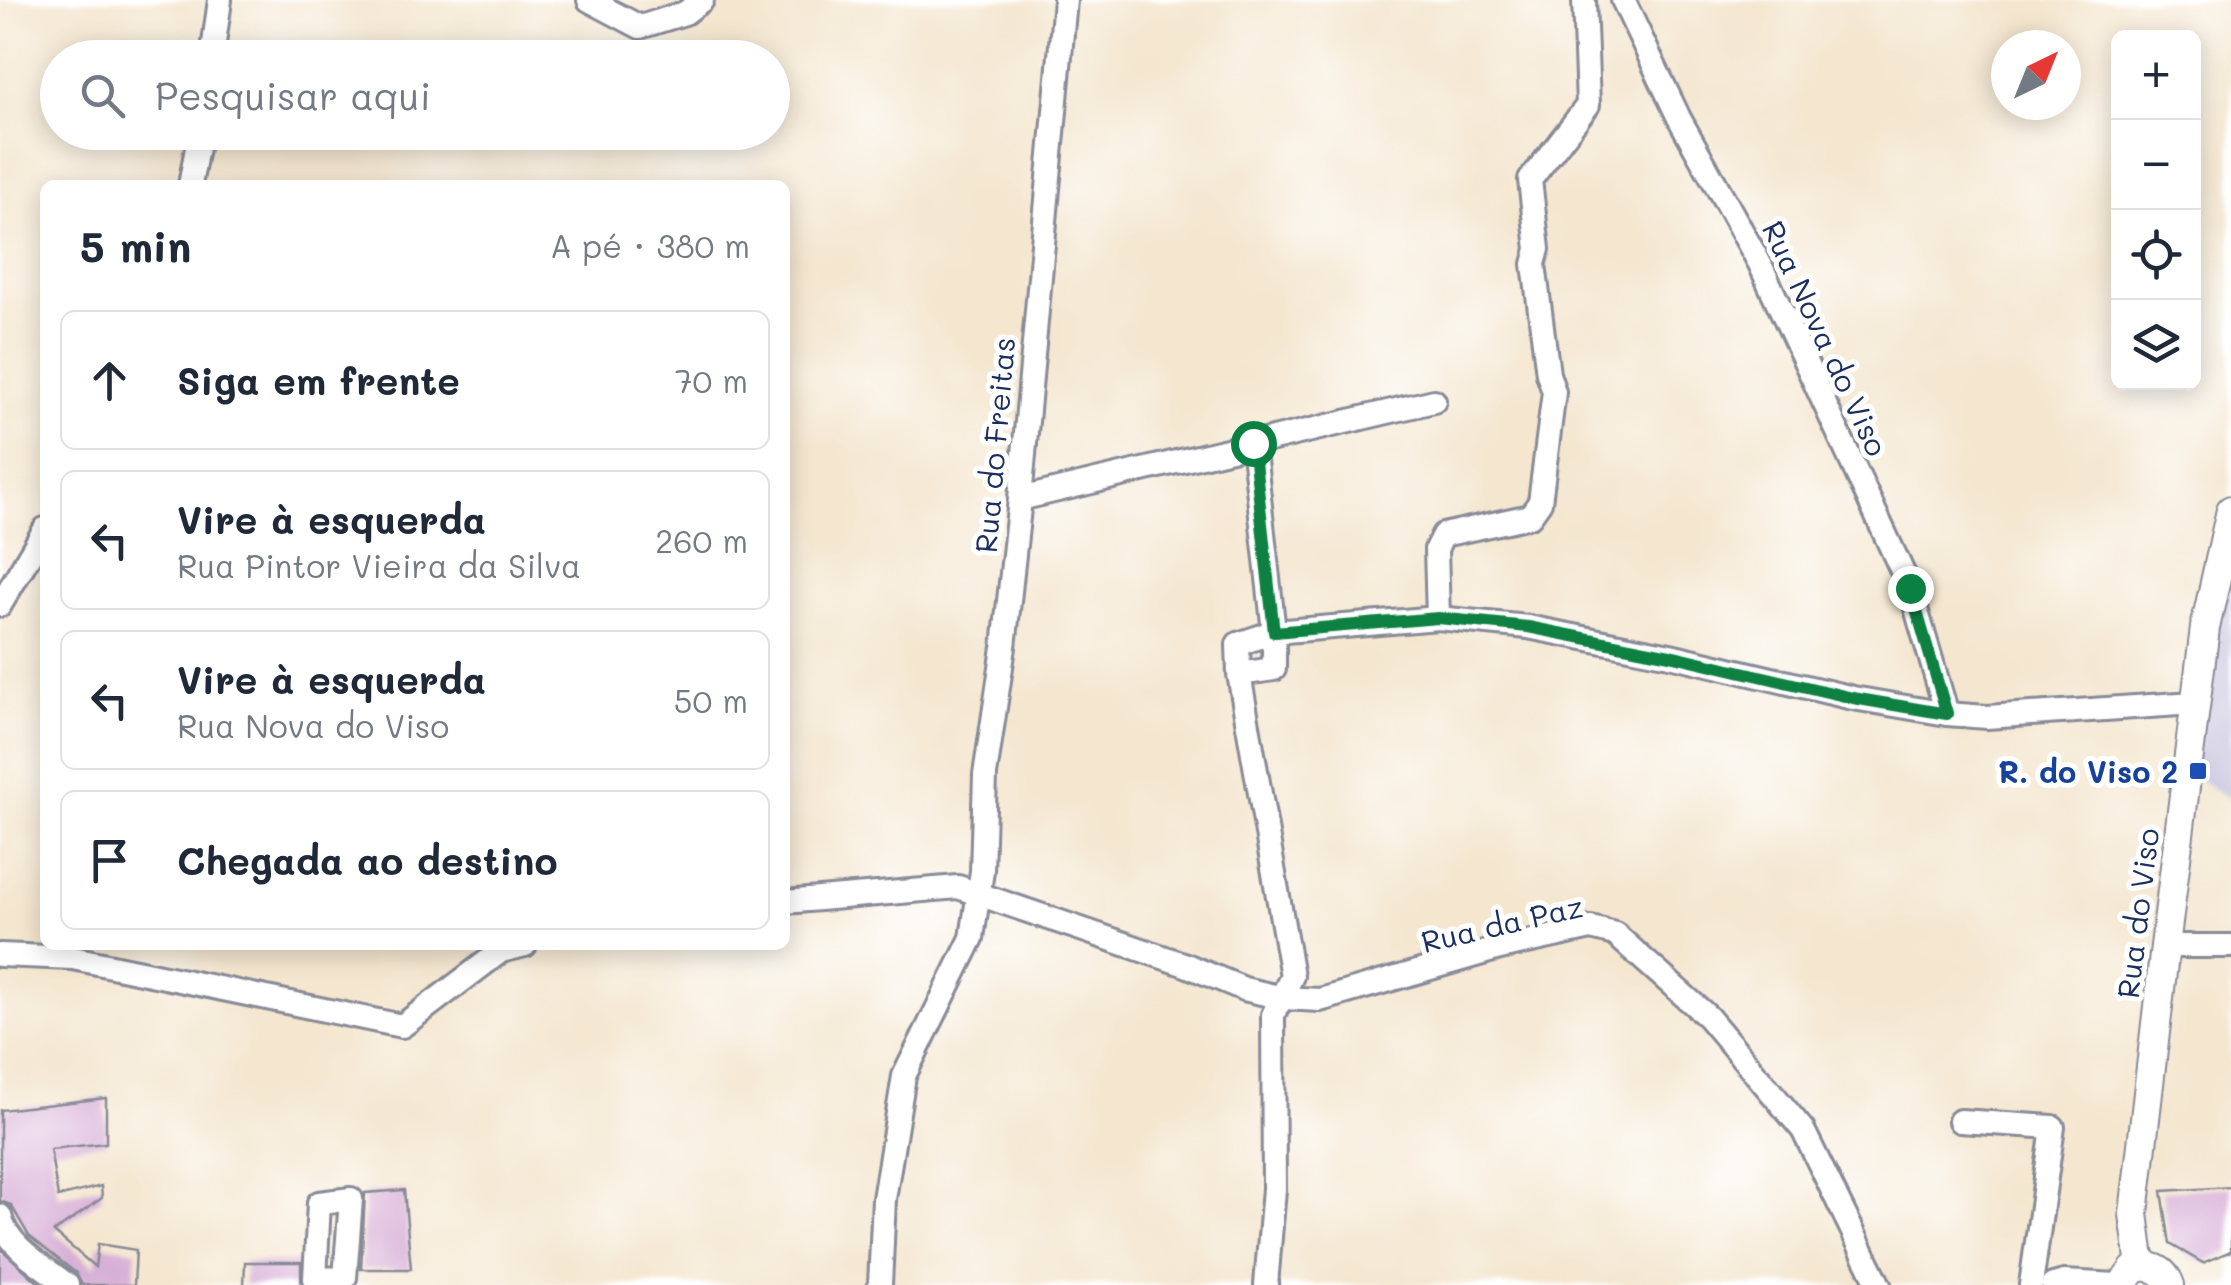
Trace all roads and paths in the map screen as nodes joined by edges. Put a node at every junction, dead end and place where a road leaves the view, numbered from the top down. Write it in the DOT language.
graph roads {
  1 [pos="220,0"];
  2 [pos="589,0"];
  3 [pos="702,0"];
  4 [pos="1065,0"];
  5 [pos="1584,0"];
  6 [pos="1623,0"];
  7 [pos="214,40"];
  8 [pos="197,150"];
  9 [pos="191,180"];
  10 [pos="1434,401"];
  11 [pos="1253,443"];
  12 [pos="1020,499"];
  13 [pos="2231,510"];
  14 [pos="40,537"];
  15 [pos="0,604"];
  16 [pos="1438,618"];
  17 [pos="1274,632"];
  18 [pos="1239,674"];
  19 [pos="2194,703"];
  20 [pos="1947,714"];
  21 [pos="978,895"];
  22 [pos="790,902"];
  23 [pos="2165,946"];
  24 [pos="2231,946"];
  25 [pos="505,950"];
  26 [pos="0,956"];
  27 [pos="1283,998"];
  28 [pos="1960,1122"];
  29 [pos="0,1216"];
  30 [pos="2127,1279"];
  31 [pos="67,1285"];
  32 [pos="880,1285"];
  33 [pos="1266,1285"];
  34 [pos="1879,1285"];
  35 [pos="2031,1285"];
  36 [pos="2053,1285"];
  37 [pos="2170,1285"];
  1 -- 7 [label="street"];
  2 -- 3 [label="street"];
  4 -- 12 [label="street, Rua do Freitas"];
  5 -- 16 [label="street"];
  6 -- 20 [label="street, Rua Nova do Viso"];
  8 -- 9 [label="street"];
  10 -- 11 [label="street"];
  11 -- 12 [label="street"];
  11 -- 17 [label="street"];
  12 -- 21 [label="street, Rua do Freitas"];
  13 -- 19 [label="main road, Rua do Viso"];
  14 -- 15 [label="street"];
  16 -- 17 [label="street"];
  16 -- 20 [label="street"];
  17 -- 18 [label="street"];
  17 -- 18 [label="street"];
  18 -- 27 [label="street"];
  19 -- 20 [label="street"];
  19 -- 23 [label="main road, Rua do Viso"];
  21 -- 22 [label="street, Rua da Paz"];
  21 -- 27 [label="street, Rua da Paz"];
  21 -- 32 [label="street, Rua do Freitas"];
  23 -- 24 [label="street"];
  23 -- 30 [label="main road, Rua do Viso"];
  25 -- 26 [label="street"];
  27 -- 33 [label="street"];
  27 -- 34 [label="street, Rua da Paz"];
  28 -- 35 [label="street"];
  29 -- 31 [label="street"];
  30 -- 36 [label="street"];
  30 -- 37 [label="main road"];
}
